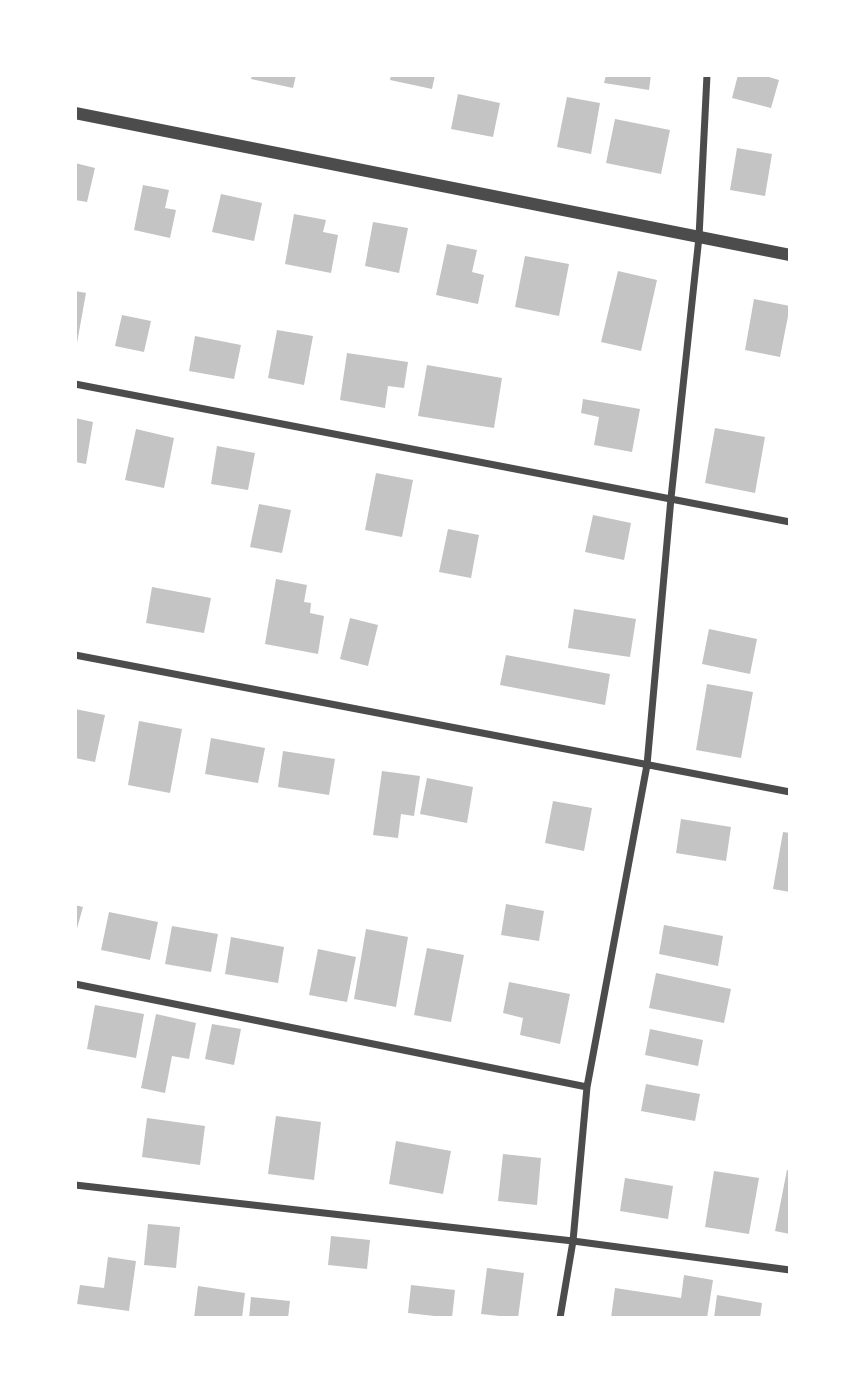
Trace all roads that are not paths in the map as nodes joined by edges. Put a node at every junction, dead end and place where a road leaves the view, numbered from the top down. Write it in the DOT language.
graph roads {
  1 [pos="707,75"];
  2 [pos="75,113"];
  3 [pos="699,237"];
  4 [pos="790,255"];
  5 [pos="75,384"];
  6 [pos="671,498"];
  7 [pos="790,523"];
  8 [pos="75,655"];
  9 [pos="647,765"];
  10 [pos="790,792"];
  11 [pos="75,984"];
  12 [pos="587,1087"];
  13 [pos="75,1185"];
  14 [pos="573,1241"];
  15 [pos="790,1270"];
  16 [pos="560,1318"];
  1 -- 3 [label="street"];
  2 -- 3 [label="street"];
  3 -- 4 [label="street"];
  3 -- 6 [label="street"];
  5 -- 6 [label="street"];
  6 -- 7 [label="street"];
  6 -- 9 [label="street"];
  8 -- 9 [label="street"];
  9 -- 10 [label="street"];
  9 -- 12 [label="street"];
  11 -- 12 [label="street"];
  12 -- 14 [label="street"];
  13 -- 14 [label="street"];
  14 -- 15 [label="street"];
  14 -- 16 [label="street"];
}
